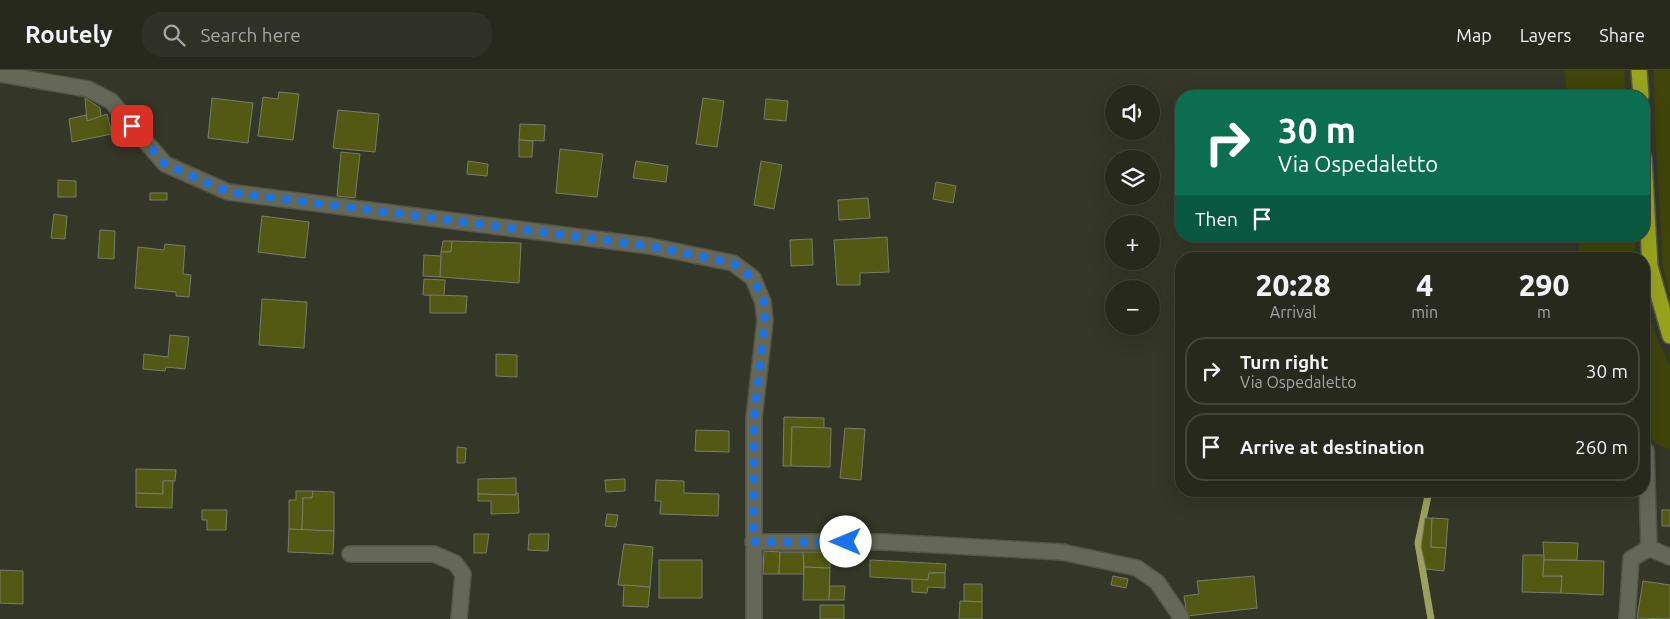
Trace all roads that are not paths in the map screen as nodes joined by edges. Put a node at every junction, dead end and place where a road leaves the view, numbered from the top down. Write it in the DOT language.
graph roads {
  1 [pos="1640,73"];
  2 [pos="0,74"];
  3 [pos="1641,90"];
  4 [pos="1650,266"];
  5 [pos="1670,336"];
  6 [pos="1647,497"];
  7 [pos="753,542"];
  8 [pos="1649,548"];
  9 [pos="350,554"];
  10 [pos="1670,557"];
  11 [pos="1181,617"];
  12 [pos="458,619"];
  13 [pos="754,619"];
  14 [pos="1627,619"];
  1 -- 3 [label="highway"];
  2 -- 7 [label="street"];
  4 -- 5 [label="highway"];
  6 -- 8 [label="street"];
  7 -- 11 [label="street"];
  7 -- 13 [label="street"];
  8 -- 10 [label="street"];
  8 -- 14 [label="street"];
  9 -- 12 [label="street"];
}
